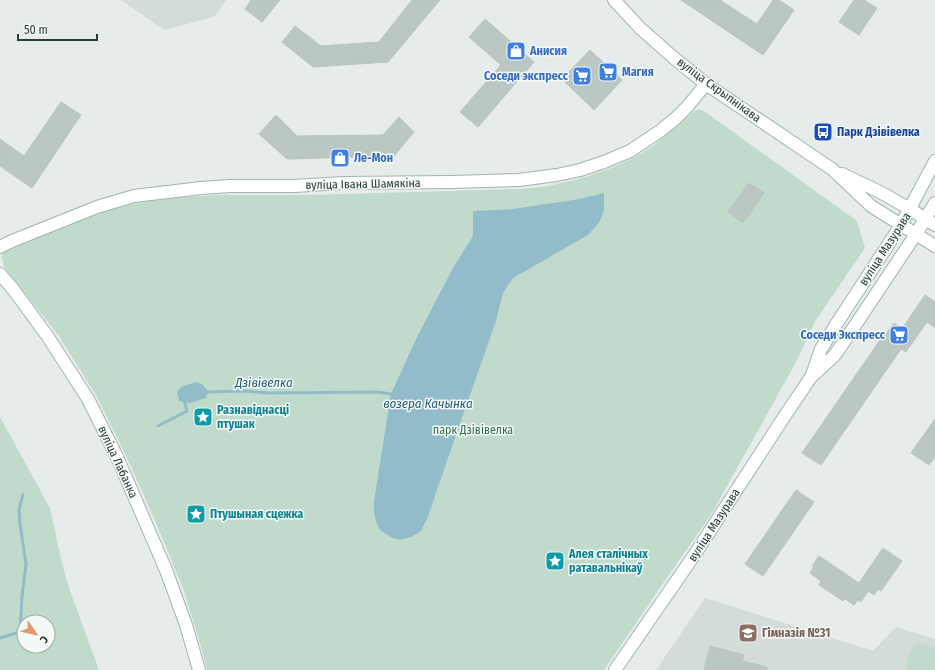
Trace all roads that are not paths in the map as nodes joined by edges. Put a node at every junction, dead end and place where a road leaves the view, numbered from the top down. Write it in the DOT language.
graph roads {
  1 [pos="614,0"];
  2 [pos="706,84"];
  3 [pos="935,161"];
  4 [pos="832,169"];
  5 [pos="935,203"];
  6 [pos="910,209"];
  7 [pos="930,222"];
  8 [pos="901,225"];
  9 [pos="916,234"];
  10 [pos="935,246"];
  11 [pos="0,247"];
  12 [pos="0,274"];
  13 [pos="811,378"];
  14 [pos="199,670"];
  15 [pos="615,670"];
  1 -- 2 [label="main road, вуліца Скрыпнікава"];
  2 -- 4 [label="main road, вуліца Скрыпнікава"];
  2 -- 11 [label="main road, вуліца Івана Шамякіна"];
  3 -- 6 [label="main road, вуліца Мазурава"];
  4 -- 6 [label="main road, вуліца Скрыпнікава"];
  4 -- 8 [label="main road, вуліца Скрыпнікава"];
  5 -- 7 [label="main road, вуліца Мазурава"];
  6 -- 7 [label="main road, вуліца Скрыпнікава"];
  6 -- 8 [label="main road, вуліца Мазурава"];
  7 -- 9 [label="main road, вуліца Мазурава"];
  8 -- 9 [label="main road, вуліца Скрыпнікава"];
  8 -- 13 [label="main road, вуліца Мазурава"];
  9 -- 10 [label="main road, вуліца Скрыпнікава"];
  9 -- 13 [label="main road, вуліца Мазурава"];
  12 -- 14 [label="main road, вуліца Лабанка"];
  13 -- 15 [label="main road, вуліца Мазурава"];
}
